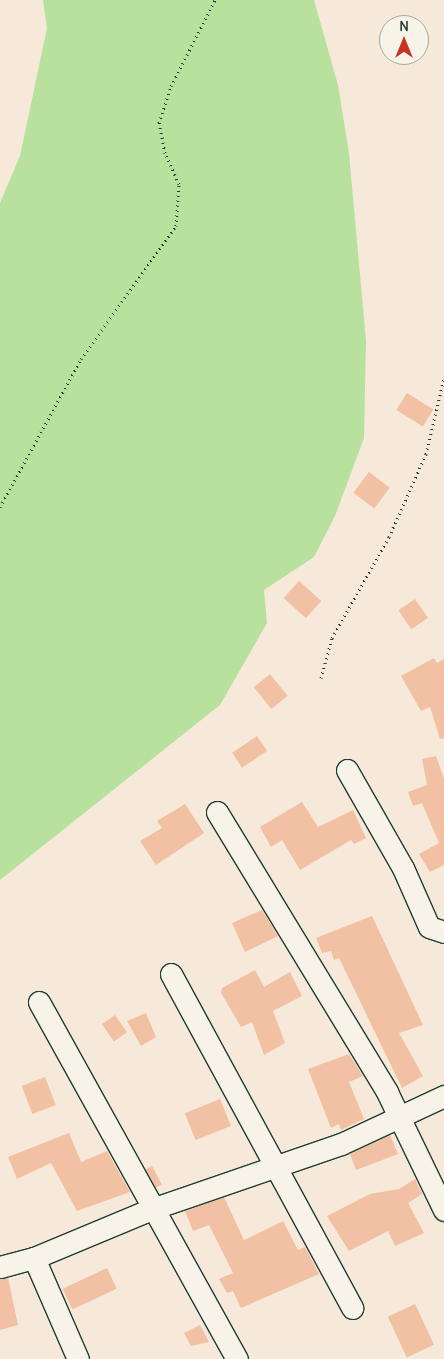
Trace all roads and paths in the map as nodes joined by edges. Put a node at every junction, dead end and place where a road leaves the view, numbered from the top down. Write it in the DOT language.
graph roads {
  1 [pos="215,0"];
  2 [pos="444,378"];
  3 [pos="0,507"];
  4 [pos="321,678"];
  5 [pos="346,770"];
  6 [pos="217,812"];
  7 [pos="444,932"];
  8 [pos="171,974"];
  9 [pos="39,1002"];
  10 [pos="444,1096"];
  11 [pos="396,1115"];
  12 [pos="278,1166"];
  13 [pos="152,1209"];
  14 [pos="444,1210"];
  15 [pos="34,1258"];
  16 [pos="0,1266"];
  17 [pos="352,1308"];
  18 [pos="78,1359"];
  19 [pos="237,1359"];
  1 -- 3 [label="path"];
  2 -- 4 [label="path"];
  5 -- 7 [label="street"];
  6 -- 11 [label="street"];
  8 -- 12 [label="street"];
  9 -- 13 [label="street"];
  10 -- 11 [label="street"];
  11 -- 12 [label="street"];
  11 -- 14 [label="street"];
  12 -- 13 [label="street"];
  12 -- 17 [label="street"];
  13 -- 15 [label="street"];
  13 -- 19 [label="street"];
  15 -- 16 [label="street"];
  15 -- 18 [label="street"];
}
